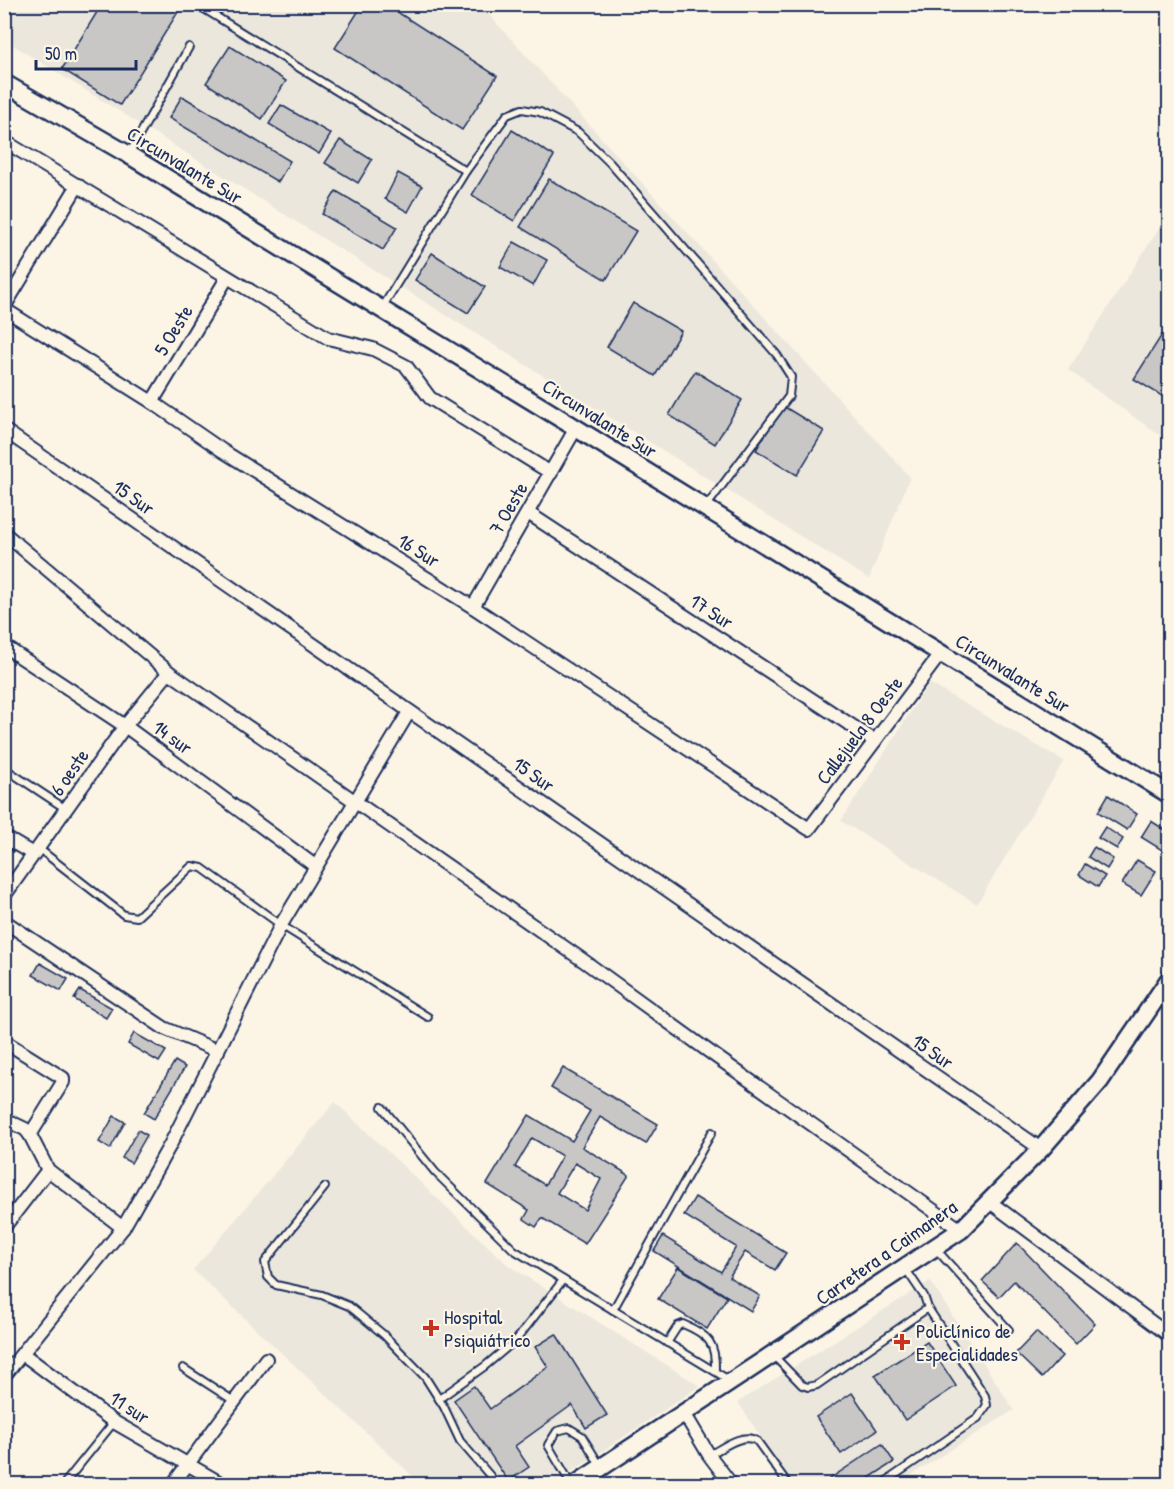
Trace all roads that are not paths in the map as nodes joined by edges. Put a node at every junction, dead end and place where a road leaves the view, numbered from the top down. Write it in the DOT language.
graph roads {
  1 [pos="196,4"];
  2 [pos="189,47"];
  3 [pos="4,83"];
  4 [pos="4,141"];
  5 [pos="129,155"];
  6 [pos="466,171"];
  7 [pos="78,185"];
  8 [pos="227,278"];
  9 [pos="4,308"];
  10 [pos="381,309"];
  11 [pos="152,402"];
  12 [pos="576,428"];
  13 [pos="4,430"];
  14 [pos="551,473"];
  15 [pos="706,508"];
  16 [pos="528,513"];
  17 [pos="4,533"];
  18 [pos="473,607"];
  19 [pos="4,646"];
  20 [pos="941,653"];
  21 [pos="169,672"];
  22 [pos="409,712"];
  23 [pos="125,726"];
  24 [pos="875,741"];
  25 [pos="4,768"];
  26 [pos="1170,795"];
  27 [pos="354,803"];
  28 [pos="67,810"];
  29 [pos="809,829"];
  30 [pos="4,837"];
  31 [pos="35,851"];
  32 [pos="315,866"];
  33 [pos="4,896"];
  34 [pos="4,921"];
  35 [pos="281,926"];
  36 [pos="1167,988"];
  37 [pos="428,1017"];
  38 [pos="4,1041"];
  39 [pos="218,1051"];
  40 [pos="382,1107"];
  41 [pos="4,1119"];
  42 [pos="712,1132"];
  43 [pos="30,1135"];
  44 [pos="1041,1149"];
  45 [pos="48,1170"];
  46 [pos="325,1187"];
  47 [pos="990,1202"];
  48 [pos="4,1227"];
  49 [pos="123,1228"];
  50 [pos="961,1230"];
  51 [pos="934,1248"];
  52 [pos="905,1268"];
  53 [pos="563,1280"];
  54 [pos="928,1308"];
  55 [pos="613,1310"];
  56 [pos="1009,1330"];
  57 [pos="1170,1336"];
  58 [pos="667,1342"];
  59 [pos="23,1354"];
  60 [pos="772,1355"];
  61 [pos="266,1359"];
  62 [pos="183,1368"];
  63 [pos="715,1371"];
  64 [pos="4,1376"];
  65 [pos="732,1382"];
  66 [pos="439,1399"];
  67 [pos="234,1401"];
  68 [pos="684,1413"];
  69 [pos="114,1422"];
  70 [pos="709,1455"];
  71 [pos="187,1464"];
  72 [pos="602,1468"];
  73 [pos="64,1485"];
  74 [pos="173,1485"];
  75 [pos="222,1485"];
  76 [pos="497,1485"];
  77 [pos="571,1485"];
  78 [pos="576,1485"];
  79 [pos="731,1485"];
  80 [pos="788,1485"];
  81 [pos="882,1485"];
  1 -- 6 [label="lane"];
  2 -- 5 [label="lane"];
  3 -- 5 [label="main road, Circunvalante Sur"];
  4 -- 7 [label="street"];
  5 -- 10 [label="main road, Circunvalante Sur"];
  6 -- 10 [label="lane"];
  6 -- 15 [label="lane"];
  7 -- 8 [label="street"];
  7 -- 9 [label="street"];
  8 -- 11 [label="street, 5 Oeste"];
  8 -- 14 [label="street"];
  9 -- 11 [label="street, 16 Sur"];
  10 -- 12 [label="main road, Circunvalante Sur"];
  11 -- 18 [label="street, 16 Sur"];
  12 -- 14 [label="street, 7 Oeste"];
  12 -- 15 [label="main road, Circunvalante Sur"];
  13 -- 22 [label="street, 15 Sur"];
  14 -- 16 [label="street, 7 Oeste"];
  15 -- 20 [label="main road, Circunvalante Sur"];
  16 -- 18 [label="street, 7 Oeste"];
  16 -- 24 [label="street, 17 Sur"];
  17 -- 21 [label="street"];
  18 -- 29 [label="street, 16 Sur"];
  19 -- 23 [label="street, 14 sur"];
  20 -- 24 [label="street, Callejuela 8 Oeste"];
  20 -- 26 [label="main road, Circunvalante Sur"];
  21 -- 23 [label="street, 6 oeste"];
  21 -- 27 [label="street"];
  22 -- 27 [label="street"];
  22 -- 44 [label="street, 15 Sur"];
  23 -- 28 [label="street, 6 oeste"];
  23 -- 32 [label="street, 14 sur"];
  24 -- 29 [label="street, Callejuela 8 Oeste"];
  25 -- 28 [label="lane"];
  27 -- 32 [label="street"];
  27 -- 50 [label="street"];
  28 -- 31 [label="street, 6 oeste"];
  30 -- 31 [label="street"];
  31 -- 33 [label="street, 6 oeste"];
  31 -- 35 [label="lane"];
  32 -- 35 [label="street"];
  34 -- 39 [label="street"];
  35 -- 37 [label="lane"];
  35 -- 39 [label="street"];
  36 -- 44 [label="main road, Carretera a Caimanera"];
  38 -- 43 [label="street"];
  39 -- 49 [label="street"];
  40 -- 53 [label="lane"];
  41 -- 43 [label="street"];
  42 -- 55 [label="lane"];
  43 -- 45 [label="street"];
  44 -- 47 [label="main road, Carretera a Caimanera"];
  45 -- 48 [label="street"];
  45 -- 49 [label="street"];
  46 -- 66 [label="lane"];
  47 -- 50 [label="main road, Carretera a Caimanera"];
  47 -- 57 [label="street"];
  49 -- 59 [label="street"];
  50 -- 51 [label="main road, Carretera a Caimanera"];
  51 -- 52 [label="main road, Carretera a Caimanera"];
  51 -- 56 [label="lane"];
  52 -- 54 [label="lane"];
  52 -- 60 [label="main road, Carretera a Caimanera"];
  53 -- 55 [label="lane"];
  53 -- 66 [label="lane"];
  54 -- 60 [label="lane"];
  54 -- 81 [label="lane"];
  55 -- 58 [label="lane"];
  58 -- 63 [label="lane"];
  58 -- 63 [label="lane"];
  59 -- 64 [label="street"];
  59 -- 69 [label="street, 11 sur"];
  60 -- 65 [label="main road, Carretera a Caimanera"];
  61 -- 67 [label="street"];
  62 -- 67 [label="lane"];
  63 -- 65 [label="lane"];
  65 -- 68 [label="main road, Carretera a Caimanera"];
  66 -- 76 [label="lane"];
  67 -- 71 [label="street"];
  68 -- 70 [label="street"];
  68 -- 72 [label="main road, Carretera a Caimanera"];
  69 -- 71 [label="street, 11 sur"];
  69 -- 73 [label="lane"];
  70 -- 79 [label="street"];
  70 -- 80 [label="lane"];
  71 -- 74 [label="street"];
  71 -- 75 [label="street, 11 sur"];
  72 -- 77 [label="lane"];
  72 -- 78 [label="main road, Carretera a Caimanera"];
}
